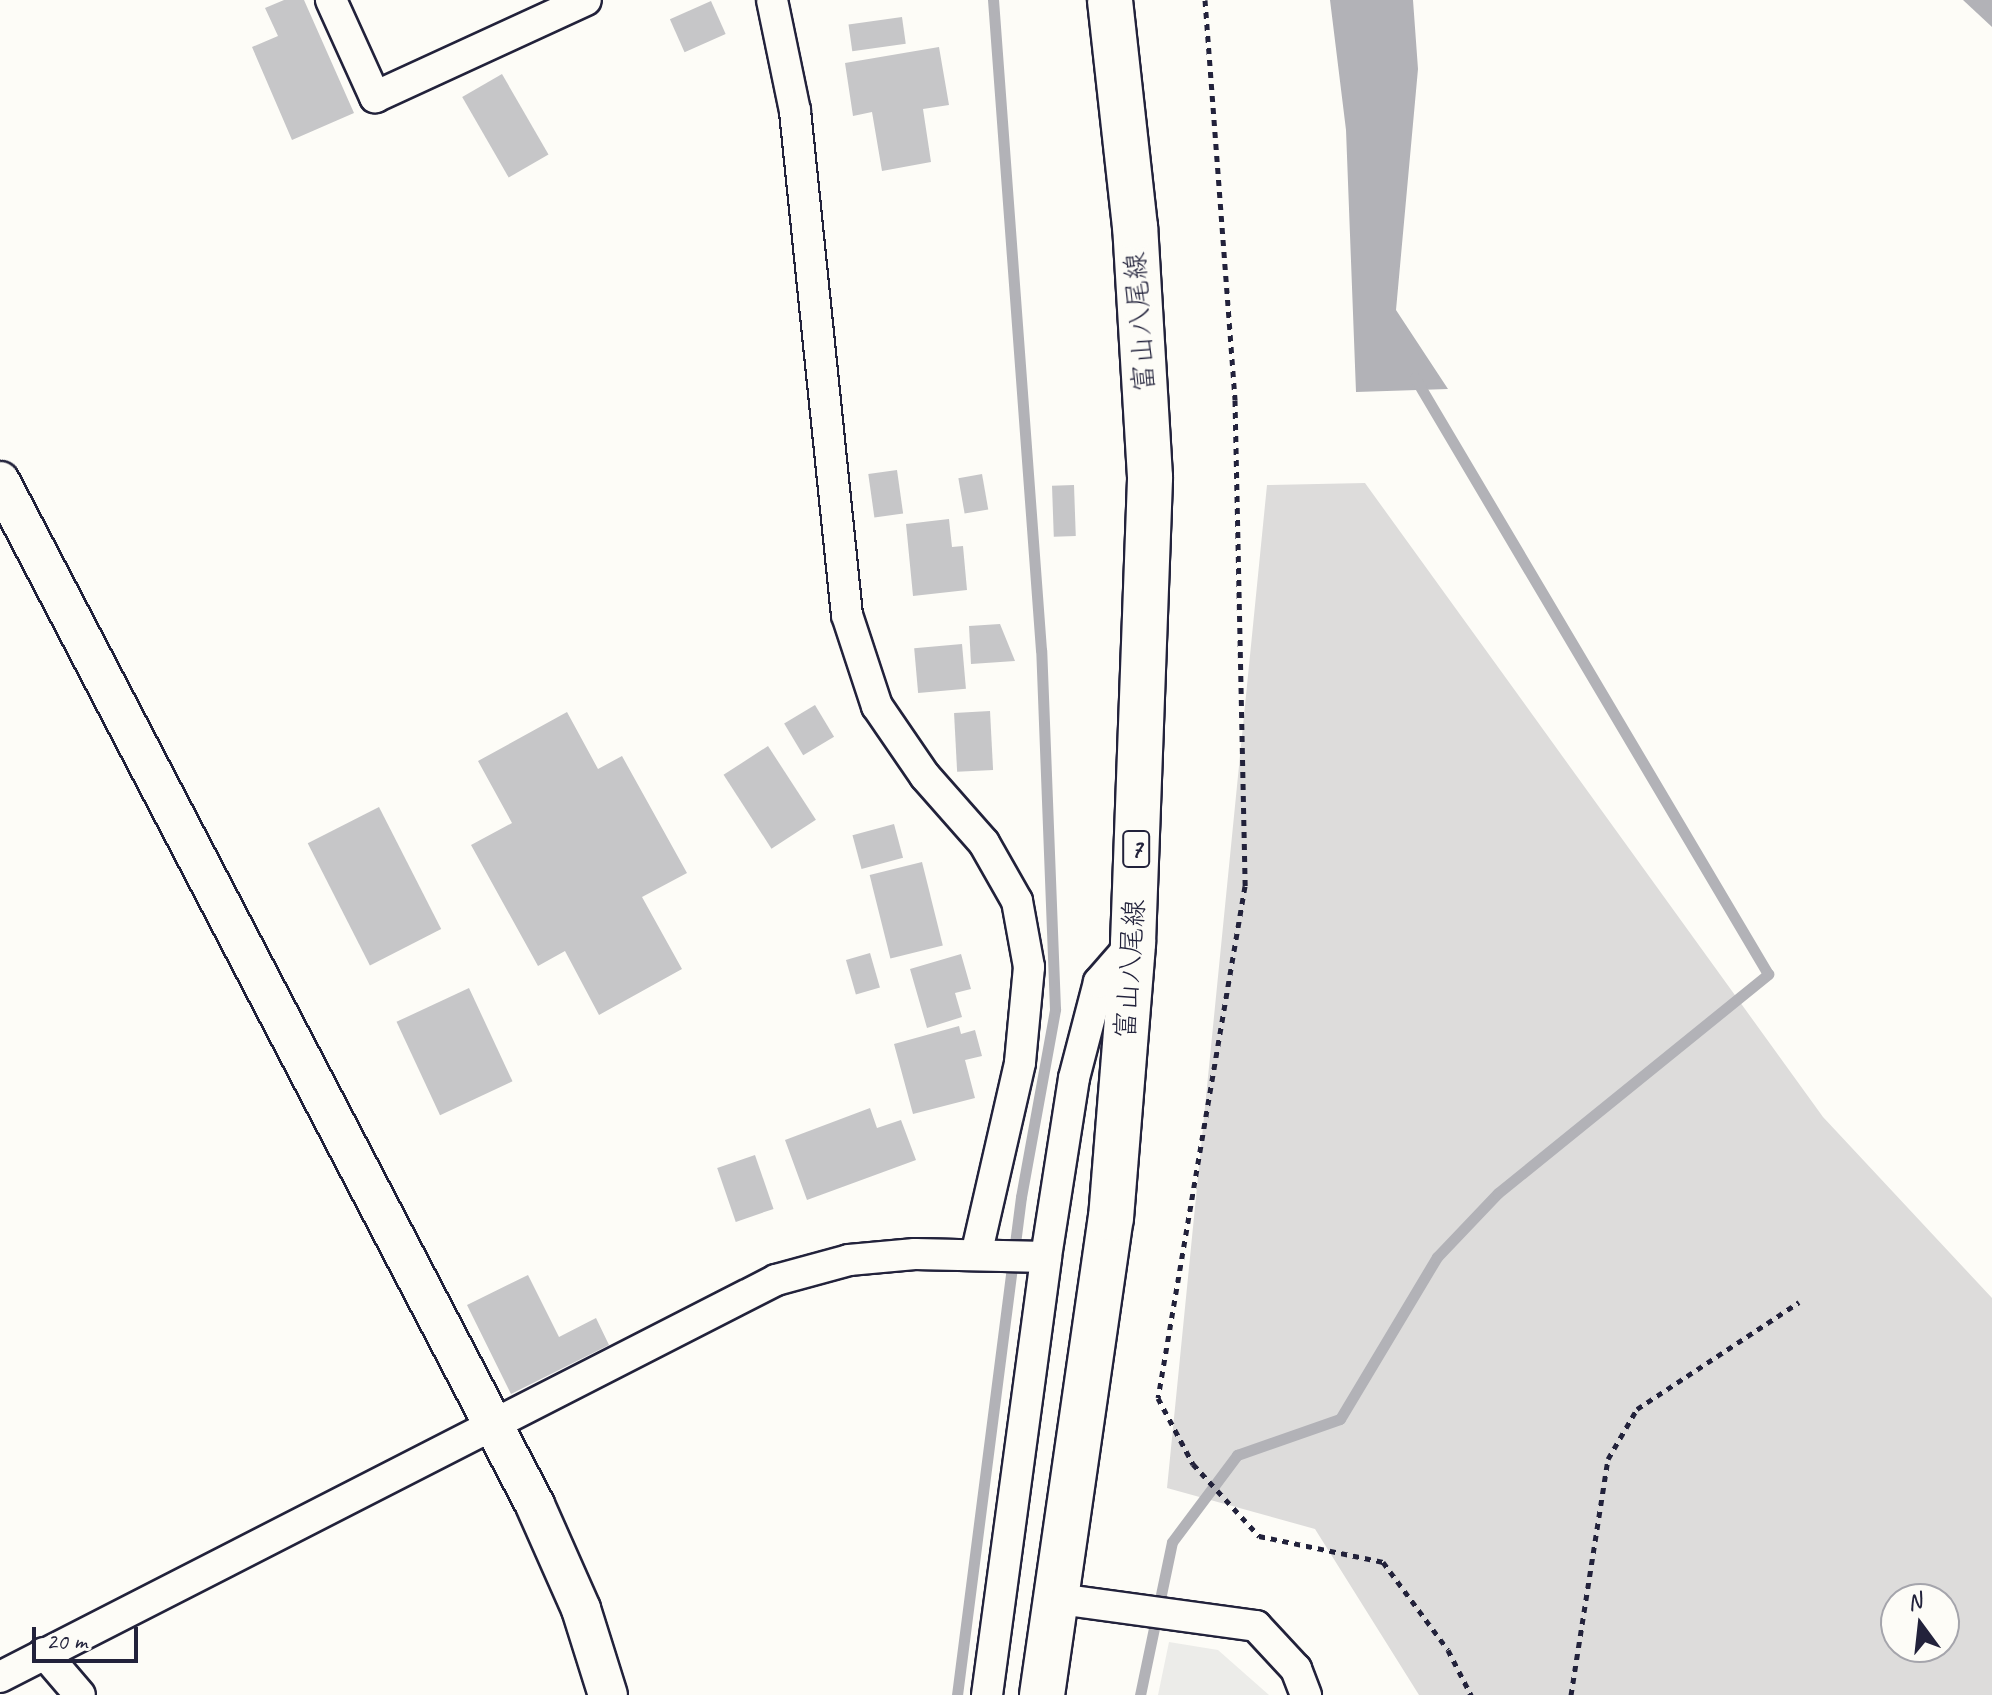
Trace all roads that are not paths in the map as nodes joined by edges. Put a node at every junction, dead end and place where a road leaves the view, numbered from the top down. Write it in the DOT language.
graph roads {
  1 [pos="331,0"];
  2 [pos="586,0"];
  3 [pos="772,0"];
  4 [pos="1110,0"];
  5 [pos="0,481"];
  6 [pos="1133,943"];
  7 [pos="1012,1255"];
  8 [pos="488,1425"];
  9 [pos="1059,1599"];
  10 [pos="44,1653"];
  11 [pos="0,1677"];
  12 [pos="80,1695"];
  13 [pos="608,1695"];
  14 [pos="987,1695"];
  15 [pos="1042,1695"];
  16 [pos="1306,1695"];
  1 -- 2 [label="street"];
  3 -- 7 [label="street"];
  4 -- 6 [label="main road, 富山八尾線 / 7"];
  5 -- 8 [label="street"];
  6 -- 7 [label="street"];
  6 -- 9 [label="main road, 富山八尾線 / 7"];
  7 -- 8 [label="street"];
  7 -- 14 [label="street"];
  8 -- 10 [label="street"];
  8 -- 13 [label="street"];
  9 -- 15 [label="main road, 富山八尾線 / 7"];
  9 -- 16 [label="street"];
  10 -- 11 [label="street"];
  10 -- 12 [label="street"];
}
